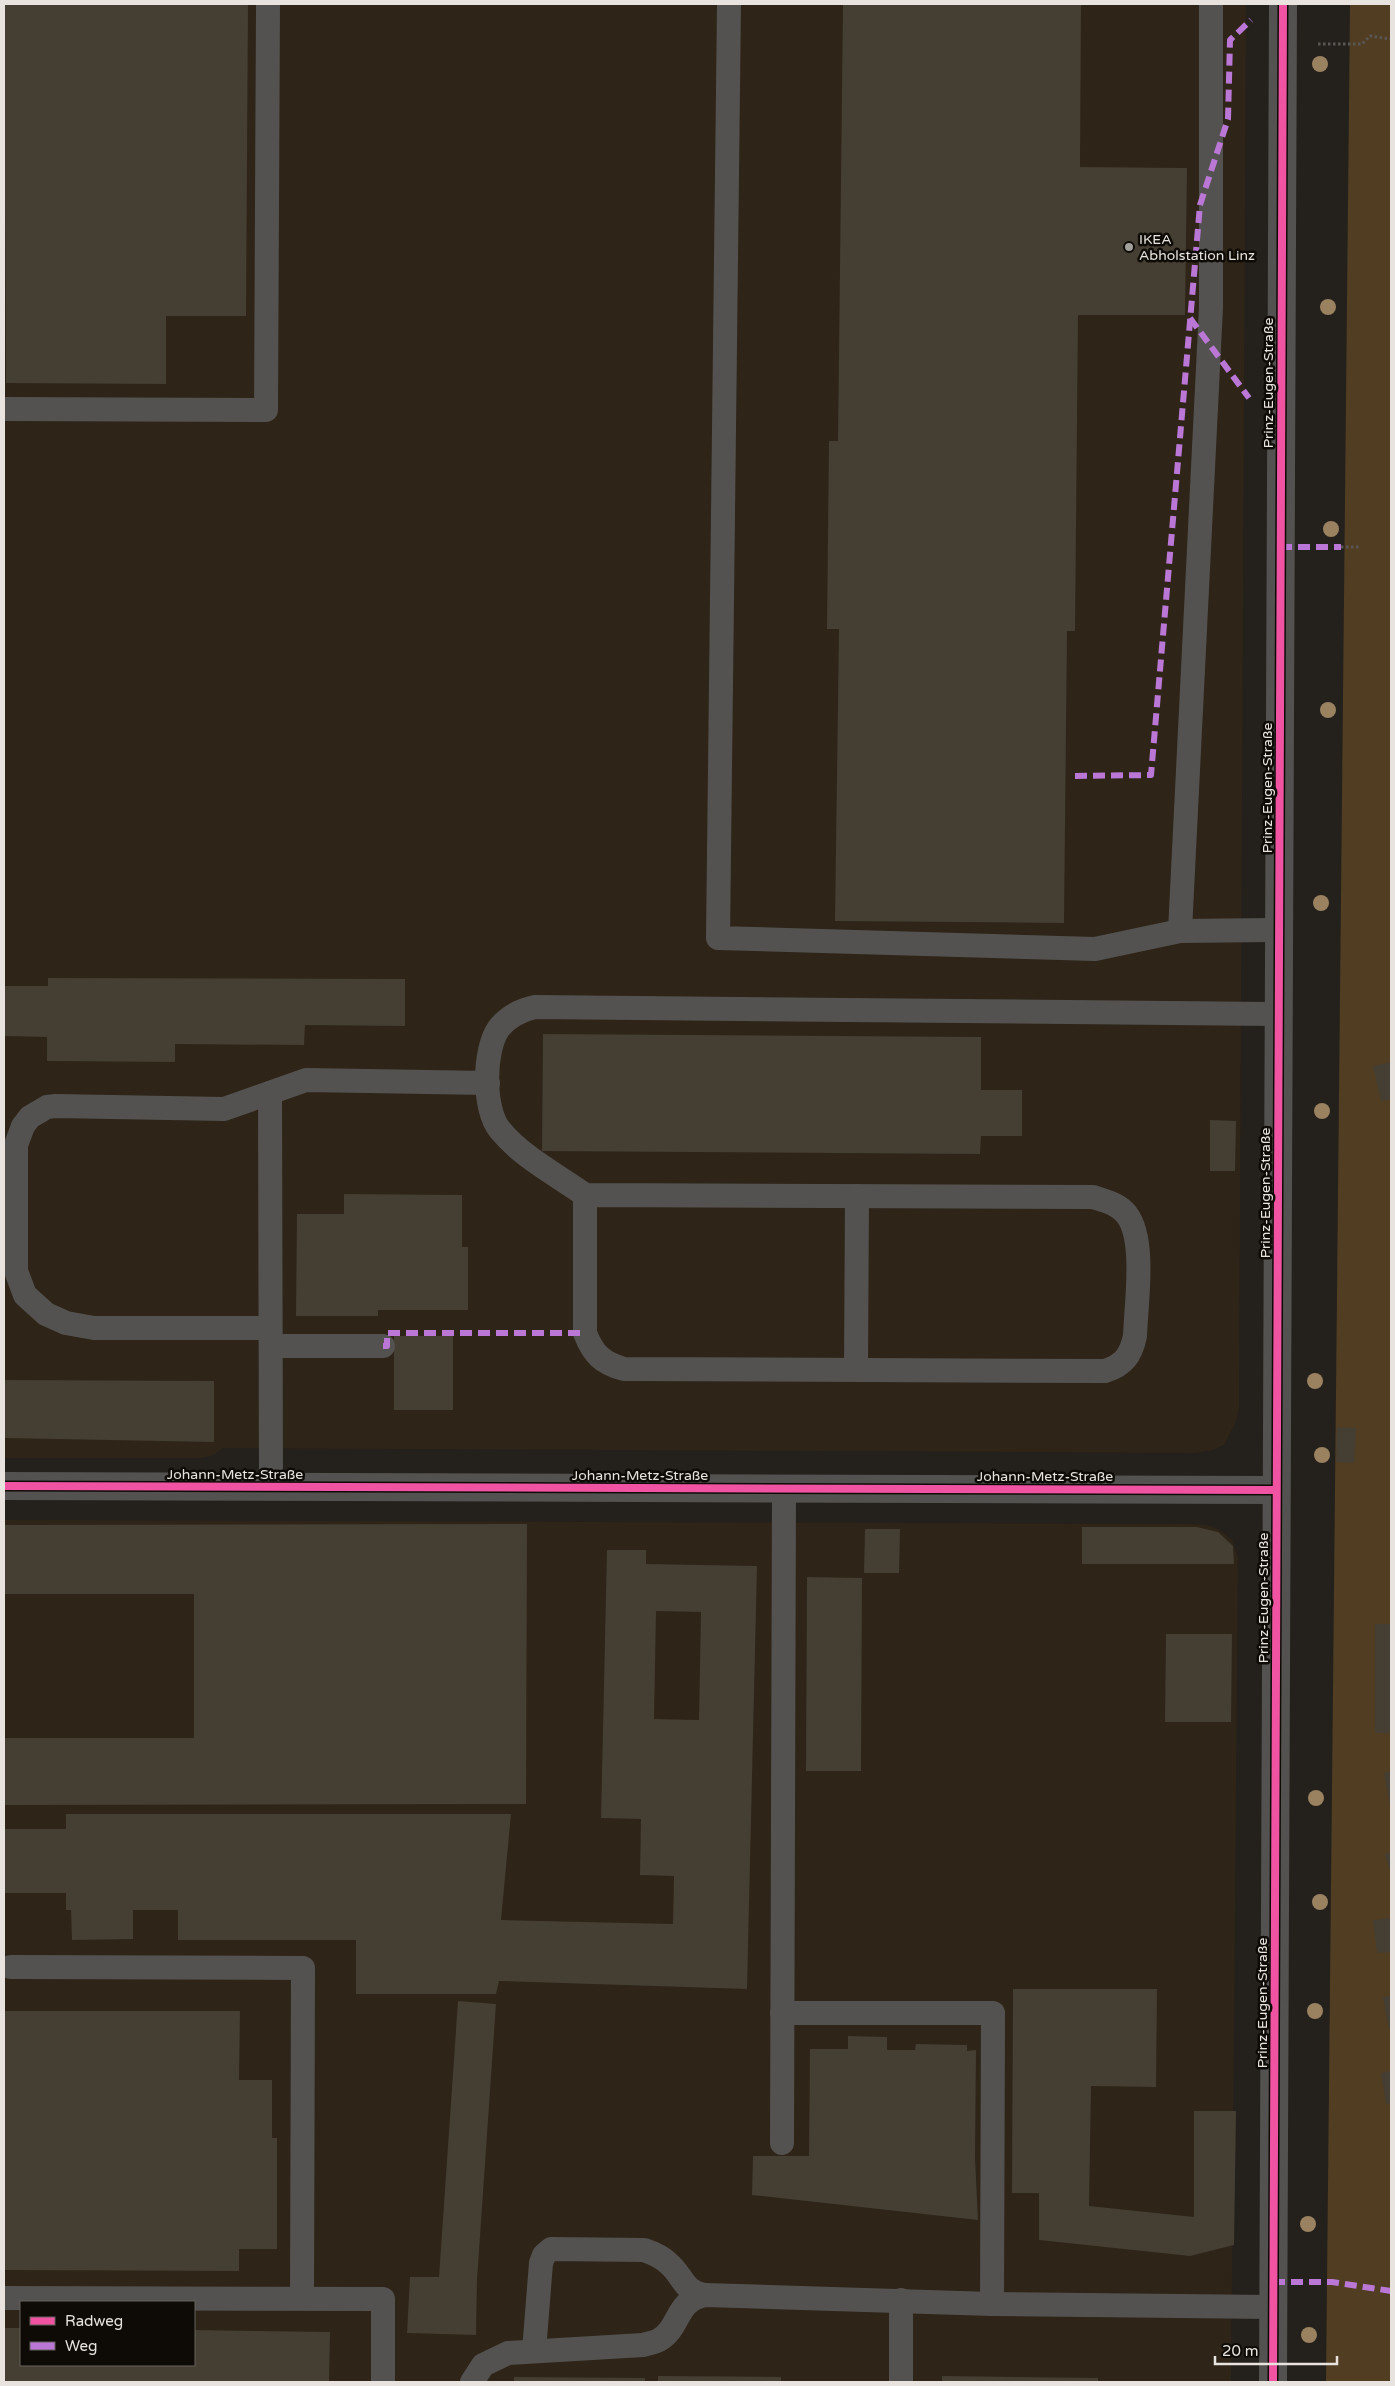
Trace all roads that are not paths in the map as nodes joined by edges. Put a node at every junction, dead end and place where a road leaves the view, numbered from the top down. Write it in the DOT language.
graph roads {
  1 [pos="268,4"];
  2 [pos="729,4"];
  3 [pos="1211,4"];
  4 [pos="1282,4"];
  5 [pos="4,409"];
  6 [pos="1279,930"];
  7 [pos="1180,931"];
  8 [pos="1278,1014"];
  9 [pos="488,1083"];
  10 [pos="270,1093"];
  11 [pos="585,1195"];
  12 [pos="857,1196"];
  13 [pos="270,1337"];
  14 [pos="383,1346"];
  15 [pos="856,1369"];
  16 [pos="4,1486"];
  17 [pos="271,1487"];
  18 [pos="784,1488"];
  19 [pos="1276,1490"];
  20 [pos="11,1968"];
  21 [pos="782,2013"];
  22 [pos="782,2143"];
  23 [pos="705,2295"];
  24 [pos="4,2298"];
  25 [pos="302,2298"];
  26 [pos="901,2300"];
  27 [pos="992,2304"];
  28 [pos="1273,2307"];
  29 [pos="534,2351"];
  30 [pos="480,2376"];
  31 [pos="383,2382"];
  32 [pos="901,2382"];
  33 [pos="1272,2382"];
  1 -- 5 [label="lane"];
  2 -- 7 [label="lane"];
  3 -- 7 [label="lane"];
  4 -- 6 [label="street, Prinz-Eugen-Straße"];
  6 -- 7 [label="lane"];
  6 -- 8 [label="street, Prinz-Eugen-Straße"];
  8 -- 9 [label="lane"];
  8 -- 19 [label="street, Prinz-Eugen-Straße"];
  9 -- 10 [label="lane"];
  9 -- 11 [label="lane"];
  10 -- 13 [label="lane"];
  10 -- 13 [label="lane"];
  11 -- 12 [label="lane"];
  11 -- 15 [label="lane"];
  12 -- 15 [label="lane"];
  12 -- 15 [label="lane"];
  13 -- 14 [label="lane"];
  13 -- 17 [label="lane"];
  16 -- 17 [label="street, Johann-Metz-Straße"];
  17 -- 18 [label="street, Johann-Metz-Straße"];
  18 -- 19 [label="street, Johann-Metz-Straße"];
  18 -- 21 [label="lane"];
  19 -- 28 [label="street, Prinz-Eugen-Straße"];
  20 -- 25 [label="lane"];
  21 -- 22 [label="lane"];
  21 -- 27 [label="lane"];
  23 -- 26 [label="lane"];
  23 -- 29 [label="lane"];
  23 -- 29 [label="lane"];
  24 -- 25 [label="lane"];
  25 -- 31 [label="lane"];
  26 -- 27 [label="lane"];
  26 -- 32 [label="lane"];
  27 -- 28 [label="lane"];
  28 -- 33 [label="street, Prinz-Eugen-Straße"];
  29 -- 30 [label="lane"];
}
